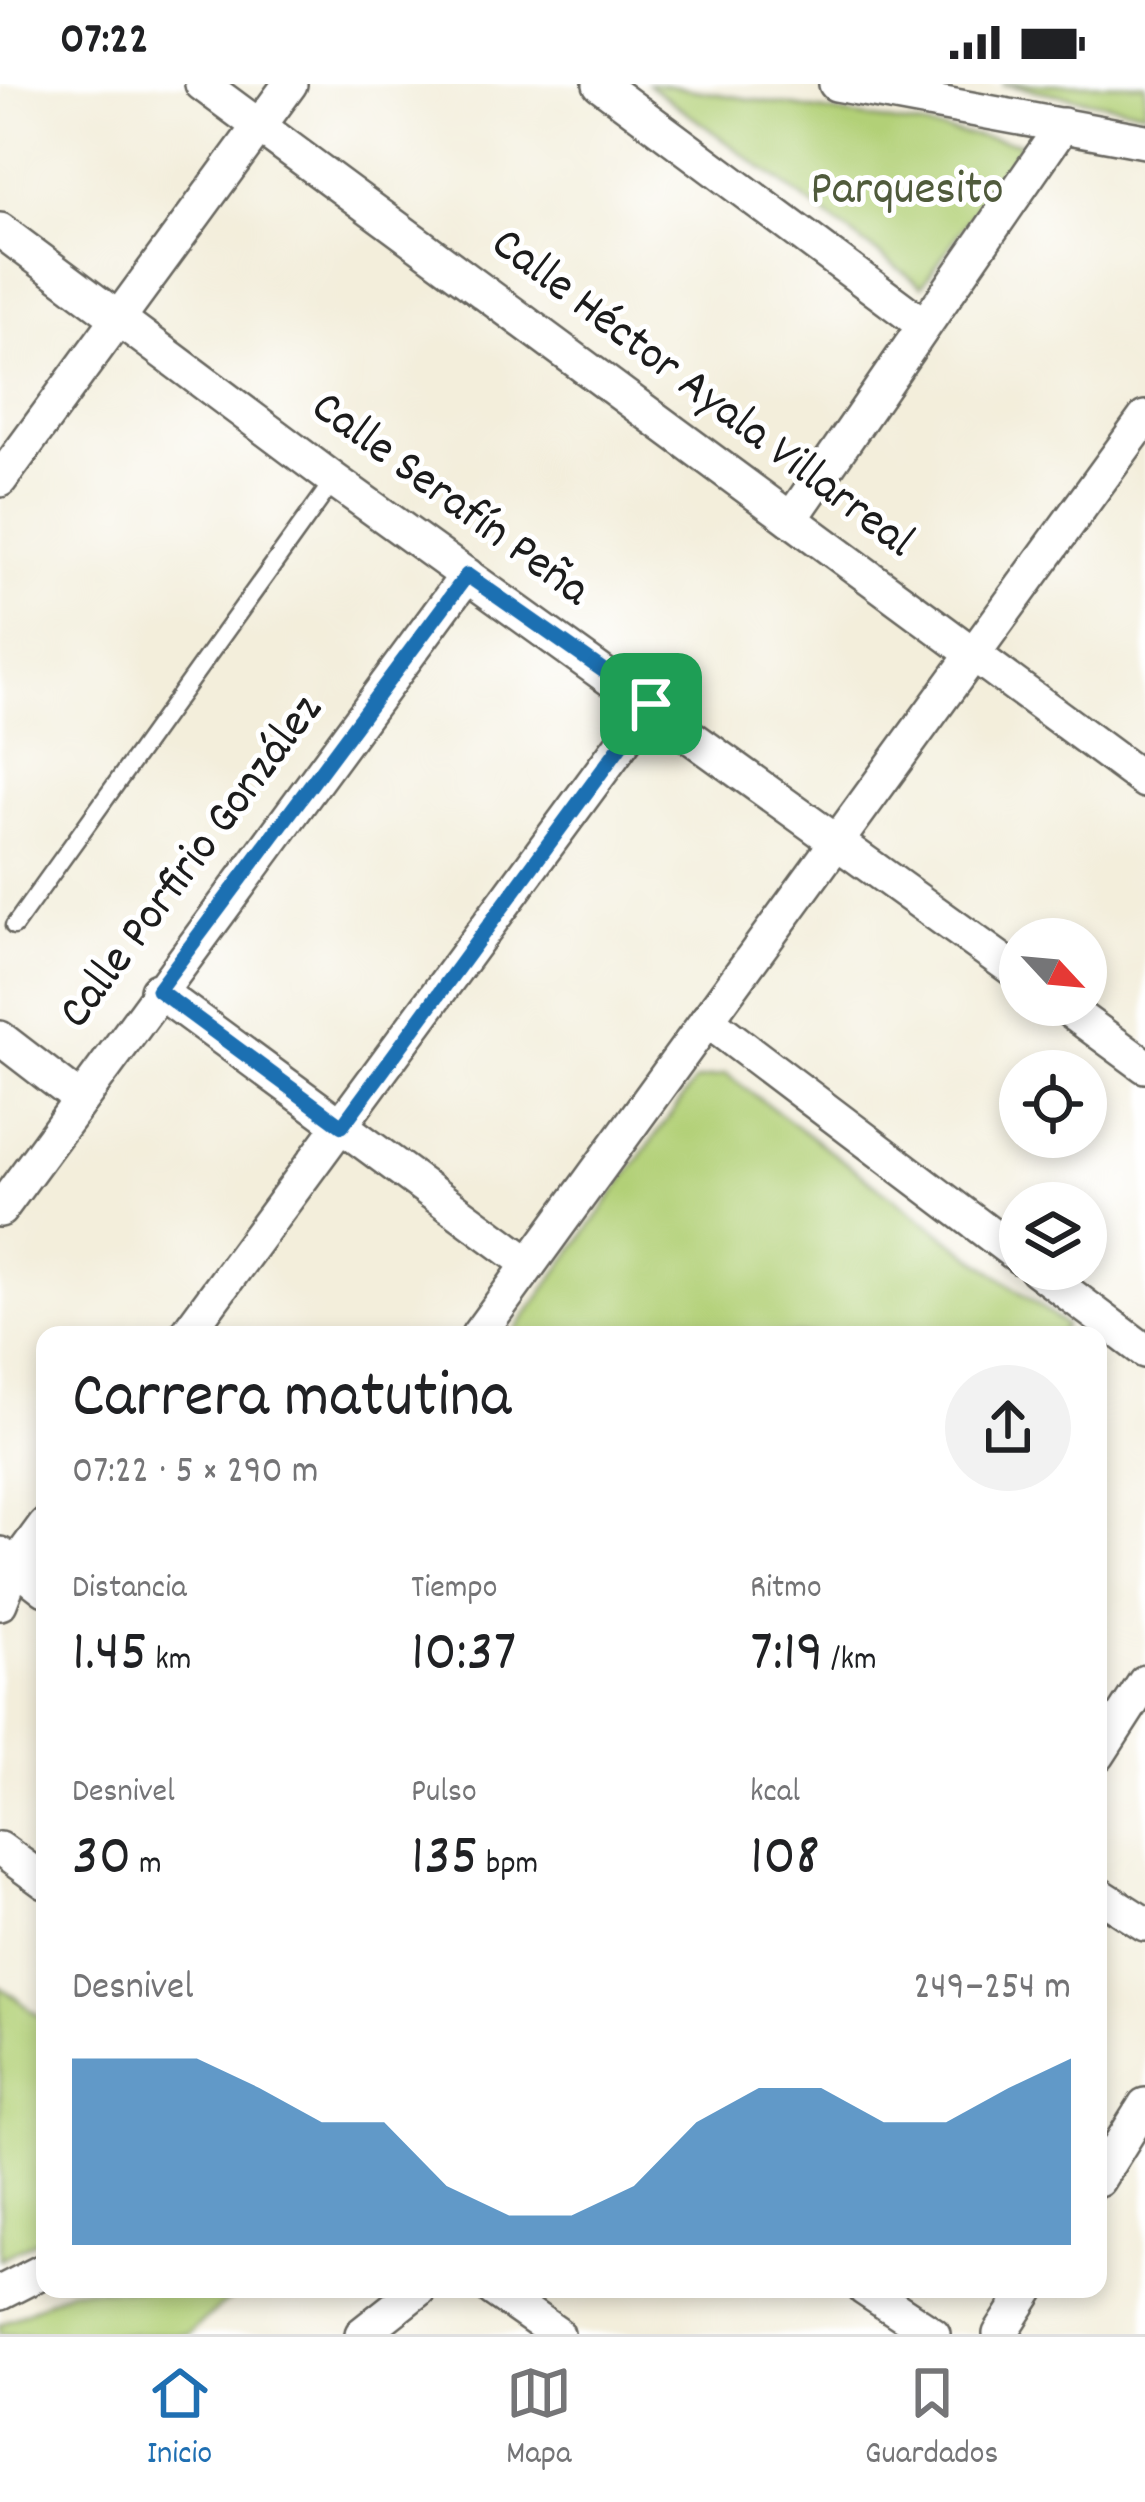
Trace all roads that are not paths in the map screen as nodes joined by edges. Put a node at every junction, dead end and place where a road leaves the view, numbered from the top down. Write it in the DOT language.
graph roads {
  1 [pos="202,84"];
  2 [pos="290,84"];
  3 [pos="600,84"];
  4 [pos="836,84"];
  5 [pos="1063,125"];
  6 [pos="258,126"];
  7 [pos="1145,141"];
  8 [pos="0,230"];
  9 [pos="118,317"];
  10 [pos="922,324"];
  11 [pos="1145,418"];
  12 [pos="0,480"];
  13 [pos="334,480"];
  14 [pos="790,519"];
  15 [pos="467,575"];
  16 [pos="972,656"];
  17 [pos="651,704"];
  18 [pos="1145,781"];
  19 [pos="838,840"];
  20 [pos="14,926"];
  21 [pos="999,959"];
  22 [pos="158,990"];
  23 [pos="707,1020"];
  24 [pos="1091,1026"];
  25 [pos="0,1038"];
  26 [pos="1145,1066"];
  27 [pos="78,1098"];
  28 [pos="342,1126"];
  29 [pos="0,1210"];
  30 [pos="999,1241"];
  31 [pos="529,1264"];
  32 [pos="1057,1290"];
  33 [pos="1090,1324"];
  34 [pos="194,1326"];
  35 [pos="484,1326"];
  36 [pos="1107,1332"];
  37 [pos="1145,1351"];
  38 [pos="36,1534"];
  39 [pos="7,1561"];
  40 [pos="36,1582"];
  41 [pos="0,1603"];
  42 [pos="1145,1682"];
  43 [pos="1107,1742"];
  44 [pos="0,1849"];
  45 [pos="36,1875"];
  46 [pos="1107,1900"];
  47 [pos="1145,1924"];
  48 [pos="1145,2105"];
  49 [pos="1107,2166"];
  50 [pos="36,2275"];
  51 [pos="0,2294"];
  52 [pos="408,2298"];
  53 [pos="506,2298"];
  54 [pos="879,2298"];
  55 [pos="1023,2298"];
  56 [pos="362,2334"];
  57 [pos="557,2334"];
  58 [pos="933,2334"];
  59 [pos="1000,2334"];
  1 -- 6 [label="street, Calle Héctor Ayala Villarreal"];
  2 -- 6 [label="street"];
  3 -- 10 [label="street"];
  4 -- 5 [label="street"];
  5 -- 7 [label="street"];
  5 -- 10 [label="street"];
  6 -- 9 [label="street"];
  6 -- 14 [label="street, Calle Héctor Ayala Villarreal"];
  8 -- 9 [label="street, Calle Serafín Peña"];
  9 -- 12 [label="street"];
  9 -- 13 [label="street, Calle Serafín Peña"];
  10 -- 14 [label="street"];
  11 -- 16 [label="street"];
  13 -- 15 [label="street, Calle Serafín Peña"];
  13 -- 20 [label="lane"];
  14 -- 16 [label="street, Calle Héctor Ayala Villarreal"];
  15 -- 17 [label="street, Calle Serafín Peña"];
  15 -- 22 [label="street, Calle Porfirio González"];
  16 -- 18 [label="street, Calle Héctor Ayala Villarreal"];
  16 -- 19 [label="street"];
  17 -- 19 [label="street, Calle Serafín Peña"];
  17 -- 28 [label="street"];
  19 -- 21 [label="street, Calle Serafín Peña"];
  19 -- 23 [label="street"];
  22 -- 27 [label="street, Calle Porfirio González"];
  22 -- 28 [label="street"];
  23 -- 30 [label="street"];
  23 -- 31 [label="street"];
  24 -- 26 [label="street"];
  25 -- 27 [label="street"];
  27 -- 29 [label="street, Calle Porfirio González"];
  28 -- 31 [label="street"];
  28 -- 34 [label="street"];
  31 -- 35 [label="street"];
  32 -- 33 [label="street"];
  36 -- 37 [label="street"];
  38 -- 39 [label="street"];
  39 -- 40 [label="street"];
  39 -- 41 [label="street"];
  42 -- 43 [label="street"];
  44 -- 45 [label="street"];
  46 -- 47 [label="street"];
  48 -- 49 [label="street"];
  50 -- 51 [label="street"];
  52 -- 56 [label="street"];
  53 -- 57 [label="street"];
  54 -- 58 [label="street"];
  55 -- 59 [label="street"];
}
